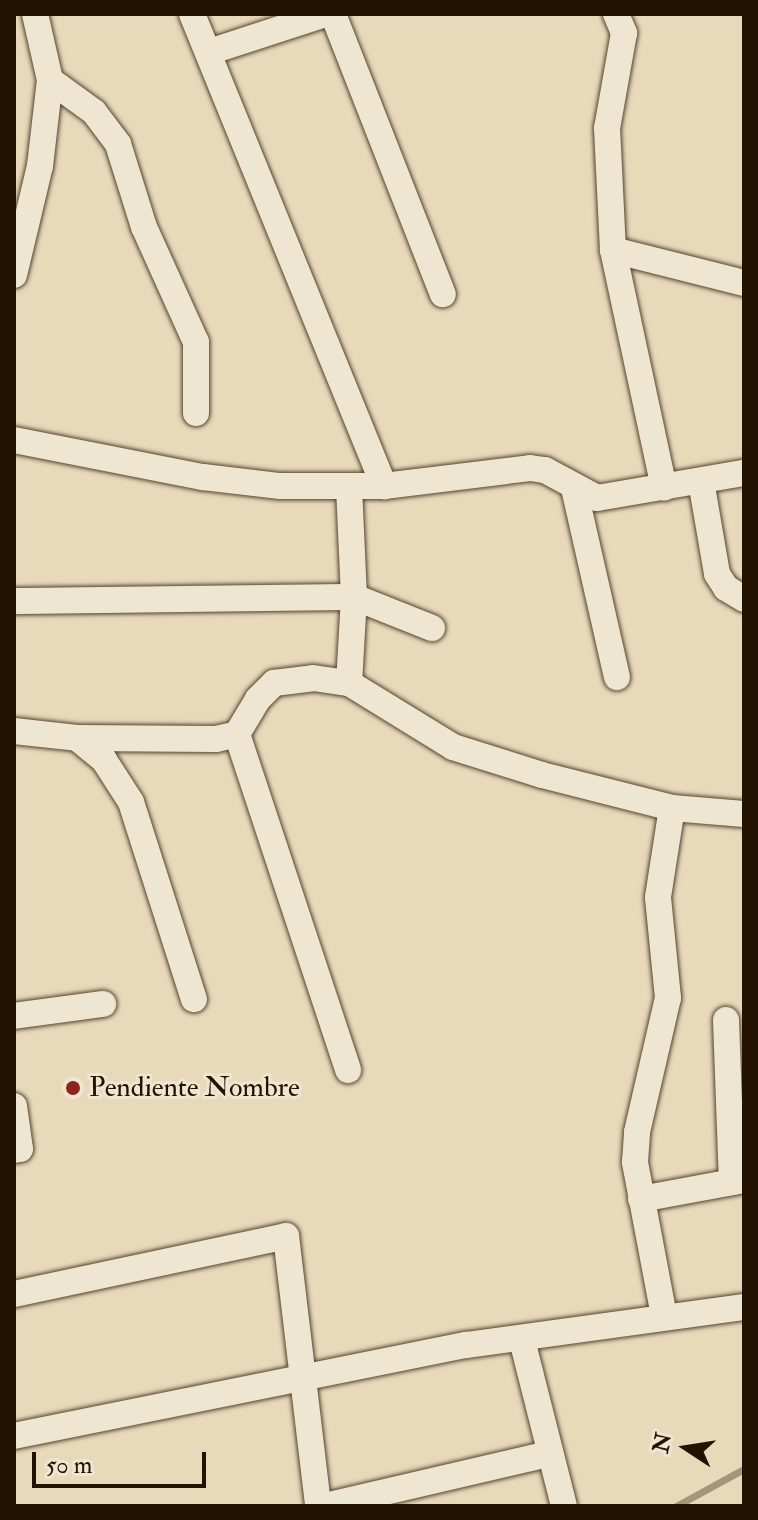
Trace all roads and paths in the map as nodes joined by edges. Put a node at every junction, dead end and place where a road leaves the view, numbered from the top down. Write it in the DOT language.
graph roads {
  1 [pos="35,14"];
  2 [pos="192,14"];
  3 [pos="325,14"];
  4 [pos="333,14"];
  5 [pos="616,14"];
  6 [pos="209,52"];
  7 [pos="50,80"];
  8 [pos="613,250"];
  9 [pos="14,275"];
  10 [pos="744,283"];
  11 [pos="443,294"];
  12 [pos="196,413"];
  13 [pos="14,440"];
  14 [pos="744,473"];
  15 [pos="701,481"];
  16 [pos="384,486"];
  17 [pos="349,487"];
  18 [pos="574,488"];
  19 [pos="664,488"];
  20 [pos="354,597"];
  21 [pos="744,599"];
  22 [pos="14,601"];
  23 [pos="432,628"];
  24 [pos="617,677"];
  25 [pos="349,683"];
  26 [pos="14,731"];
  27 [pos="237,734"];
  28 [pos="77,738"];
  29 [pos="672,808"];
  30 [pos="744,814"];
  31 [pos="194,999"];
  32 [pos="103,1004"];
  33 [pos="14,1016"];
  34 [pos="726,1020"];
  35 [pos="348,1070"];
  36 [pos="14,1106"];
  37 [pos="14,1150"];
  38 [pos="738,1181"];
  39 [pos="641,1199"];
  40 [pos="14,1294"];
  41 [pos="744,1307"];
  42 [pos="664,1316"];
  43 [pos="522,1340"];
  44 [pos="301,1375"];
  45 [pos="14,1436"];
  46 [pos="549,1454"];
  47 [pos="318,1506"];
  48 [pos="325,1506"];
  49 [pos="564,1506"];
  1 -- 7 [label="street"];
  2 -- 6 [label="street"];
  3 -- 6 [label="street"];
  4 -- 11 [label="street"];
  5 -- 8 [label="street"];
  6 -- 16 [label="street"];
  7 -- 9 [label="street"];
  7 -- 12 [label="street"];
  8 -- 10 [label="street"];
  8 -- 19 [label="street"];
  13 -- 17 [label="street"];
  14 -- 15 [label="street"];
  15 -- 19 [label="street"];
  15 -- 21 [label="street"];
  16 -- 17 [label="street"];
  16 -- 18 [label="street"];
  17 -- 20 [label="street"];
  18 -- 19 [label="street"];
  18 -- 24 [label="street"];
  20 -- 22 [label="street"];
  20 -- 23 [label="street"];
  20 -- 25 [label="street"];
  25 -- 27 [label="street"];
  25 -- 29 [label="street"];
  26 -- 28 [label="street"];
  27 -- 28 [label="street"];
  27 -- 35 [label="street"];
  28 -- 31 [label="street"];
  29 -- 30 [label="street"];
  29 -- 39 [label="street"];
  32 -- 33 [label="street"];
  34 -- 38 [label="street"];
  36 -- 37 [label="street"];
  38 -- 39 [label="street"];
  39 -- 42 [label="street"];
  40 -- 44 [label="street"];
  41 -- 42 [label="street"];
  42 -- 43 [label="street"];
  43 -- 44 [label="street"];
  43 -- 46 [label="street"];
  44 -- 45 [label="street"];
  44 -- 47 [label="street"];
  46 -- 48 [label="street"];
  46 -- 49 [label="street"];
}
